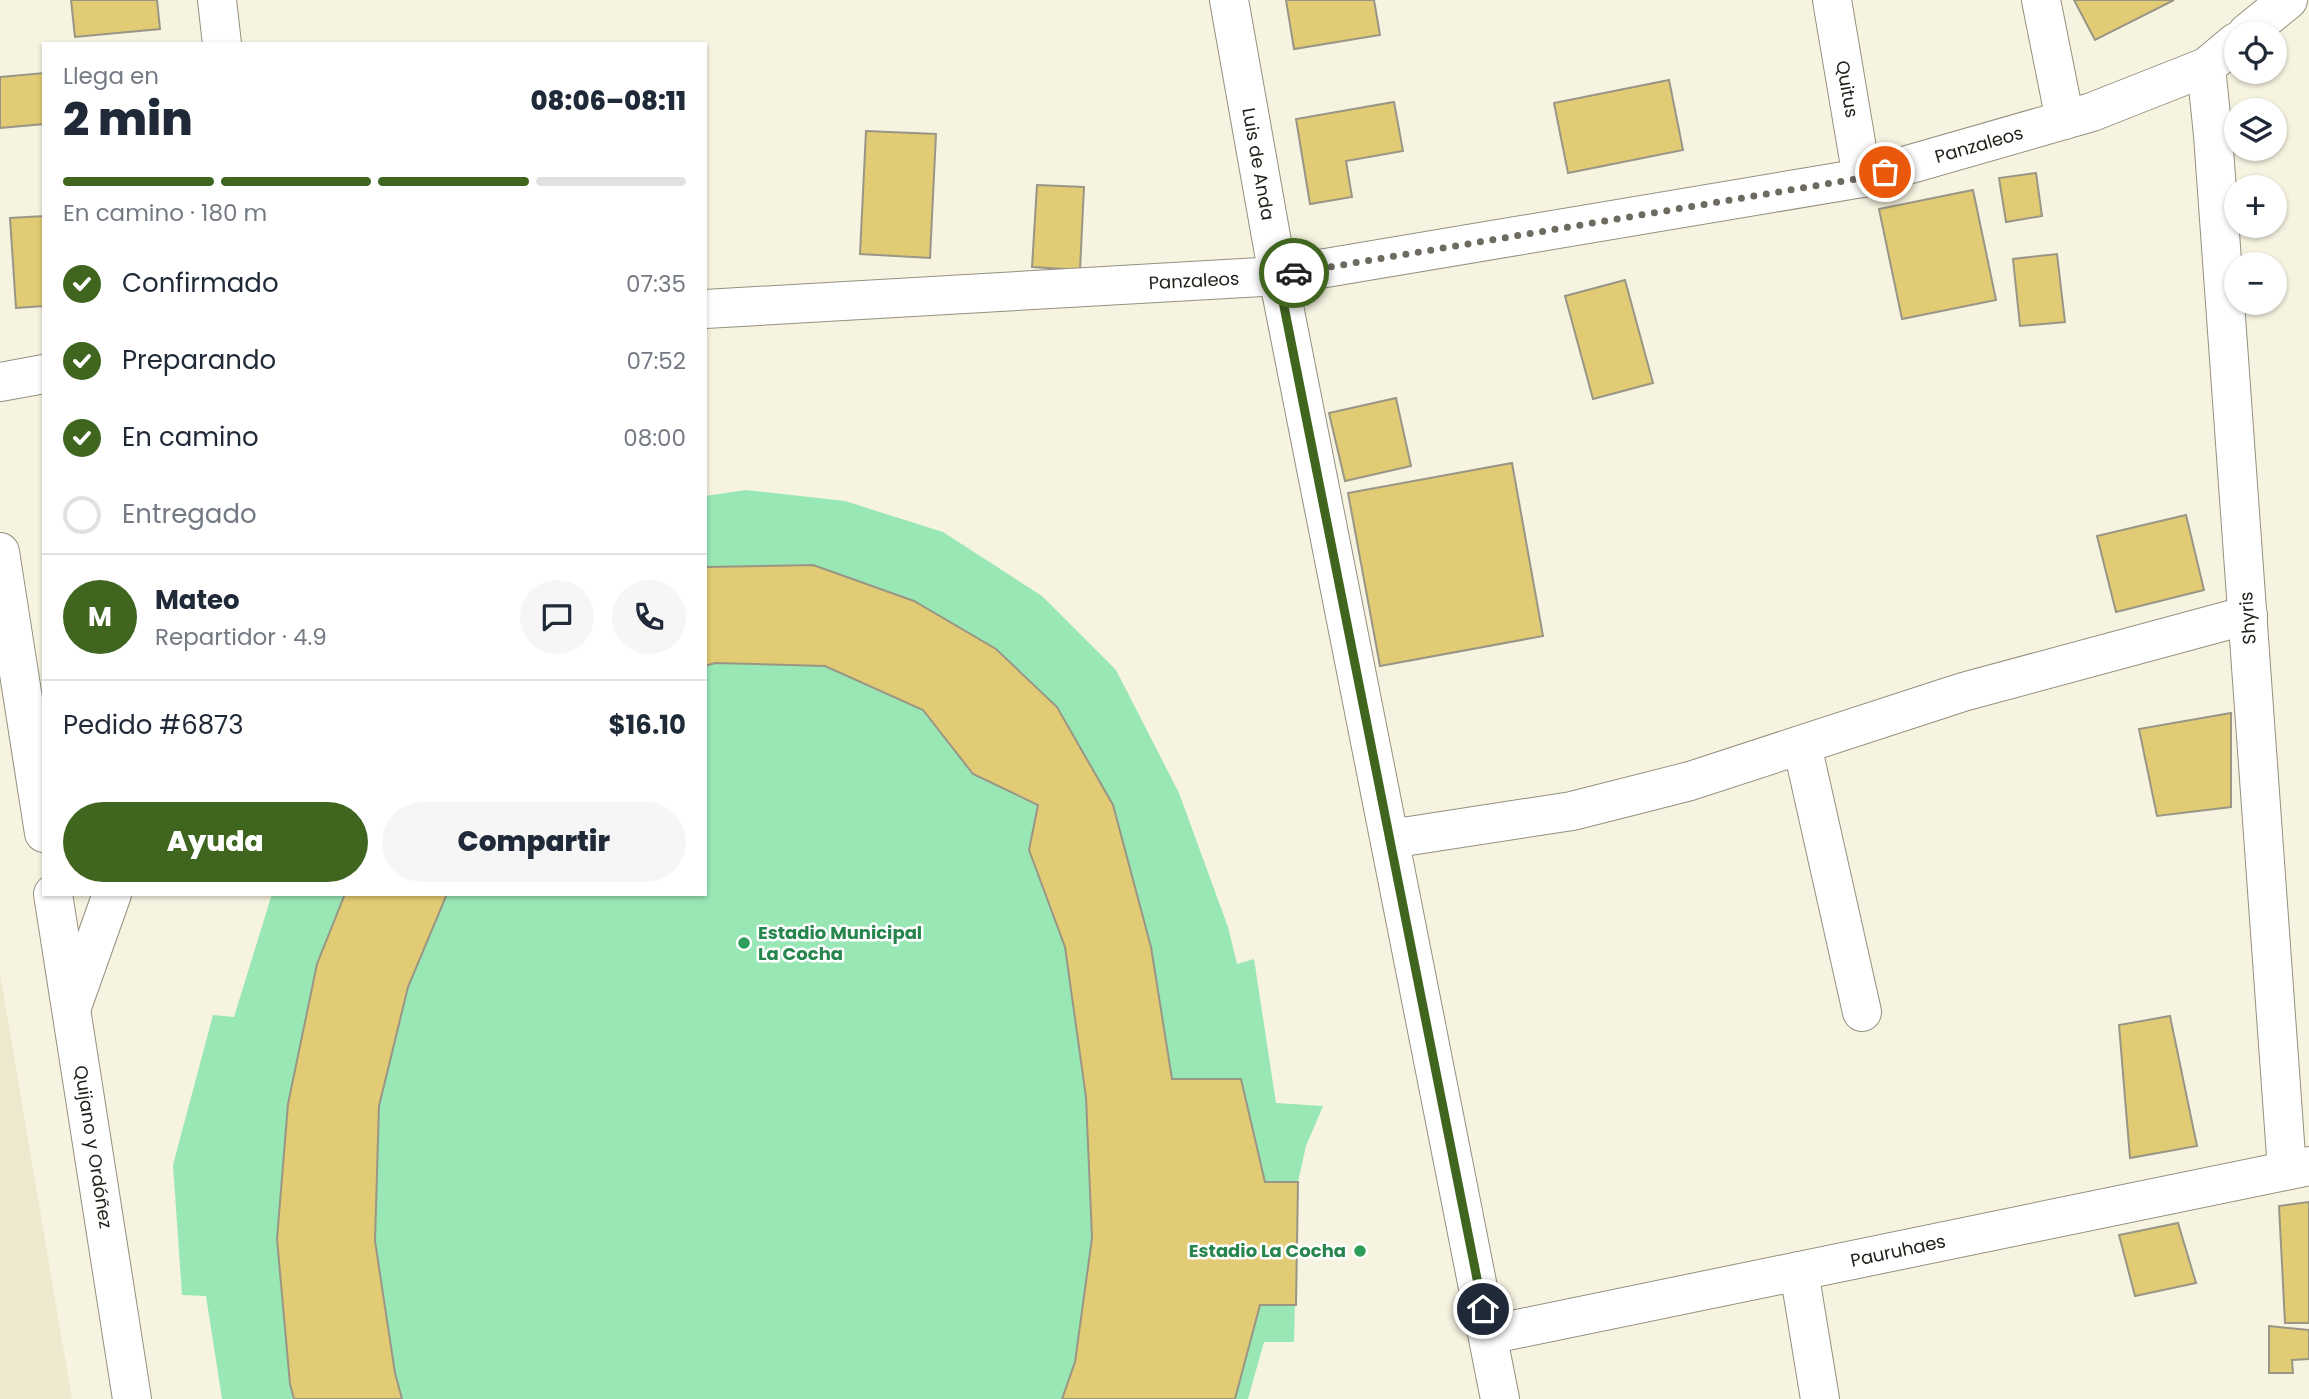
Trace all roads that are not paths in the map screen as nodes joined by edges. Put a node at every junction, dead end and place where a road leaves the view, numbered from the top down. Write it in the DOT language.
graph roads {
  1 [pos="217,0"];
  2 [pos="1229,0"];
  3 [pos="1832,0"];
  4 [pos="2041,0"];
  5 [pos="2288,0"];
  6 [pos="2262,21"];
  7 [pos="222,42"];
  8 [pos="2224,52"];
  9 [pos="2206,67"];
  10 [pos="2065,120"];
  11 [pos="1862,178"];
  12 [pos="1278,276"];
  13 [pos="707,309"];
  14 [pos="42,374"];
  15 [pos="0,382"];
  16 [pos="0,552"];
  17 [pos="2248,615"];
  18 [pos="31,671"];
  19 [pos="1802,745"];
  20 [pos="42,808"];
  21 [pos="1390,839"];
  22 [pos="53,896"];
  23 [pos="111,896"];
  24 [pos="71,1009"];
  25 [pos="1862,1012"];
  26 [pos="2298,1168"];
  27 [pos="1799,1271"];
  28 [pos="1488,1335"];
  29 [pos="132,1399"];
  30 [pos="1500,1399"];
  31 [pos="1820,1399"];
  1 -- 7 [label="street"];
  2 -- 12 [label="street, Luis de Anda"];
  3 -- 11 [label="street, Quitus"];
  4 -- 10 [label="street"];
  5 -- 6 [label="street"];
  8 -- 9 [label="street, Panzaleos"];
  9 -- 10 [label="street, Panzaleos"];
  9 -- 17 [label="street, Shyris"];
  10 -- 11 [label="street, Panzaleos"];
  11 -- 12 [label="street, Panzaleos"];
  12 -- 13 [label="street, Panzaleos"];
  12 -- 21 [label="street, Luis de Anda"];
  14 -- 15 [label="street"];
  16 -- 18 [label="street"];
  17 -- 19 [label="street"];
  17 -- 26 [label="street, Shyris"];
  18 -- 20 [label="street"];
  19 -- 21 [label="street"];
  19 -- 25 [label="street"];
  21 -- 28 [label="street, Luis de Anda"];
  22 -- 24 [label="street, Quijano y Ordóñez"];
  23 -- 24 [label="street"];
  24 -- 29 [label="street, Quijano y Ordóñez"];
  26 -- 27 [label="street, Pauruhaes"];
  27 -- 28 [label="street, Pauruhaes"];
  27 -- 31 [label="street"];
  28 -- 30 [label="street, Luis de Anda"];
}
